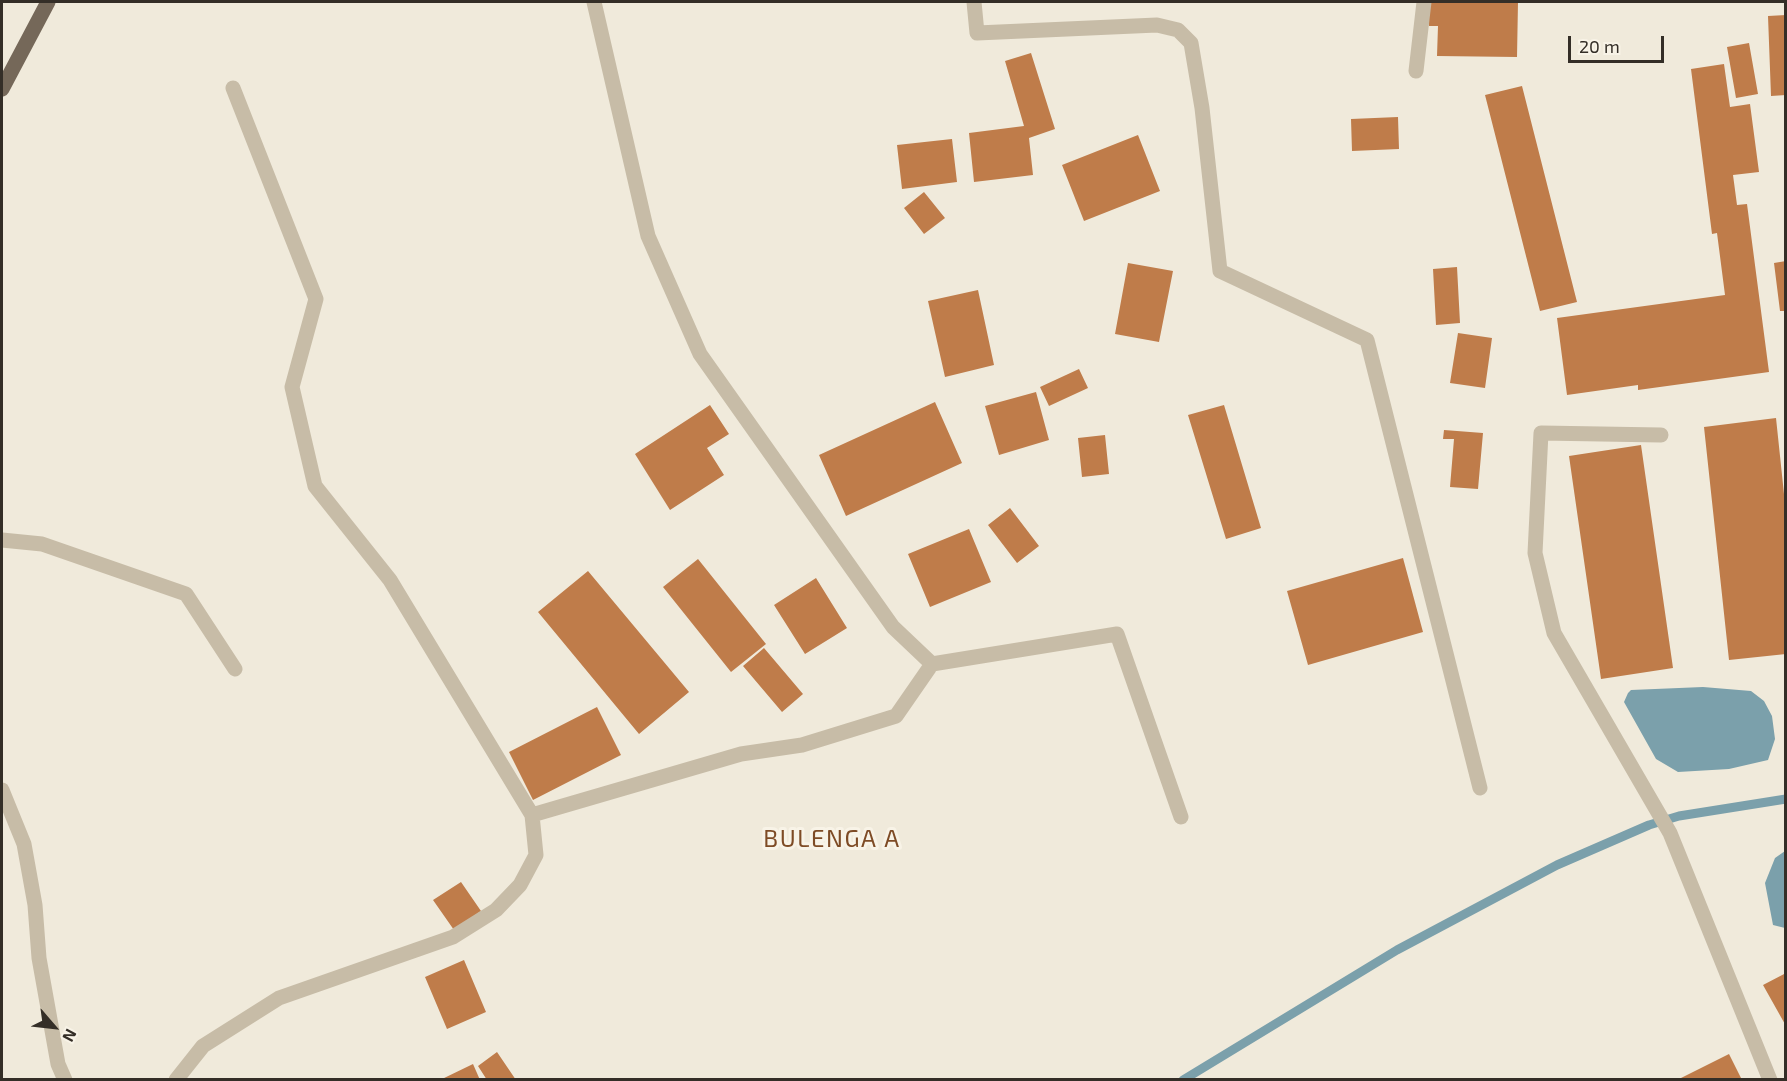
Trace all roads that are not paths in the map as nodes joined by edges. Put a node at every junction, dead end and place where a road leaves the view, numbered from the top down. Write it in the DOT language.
graph roads {
  1 [pos="48,2"];
  2 [pos="594,2"];
  3 [pos="974,2"];
  4 [pos="1424,2"];
  5 [pos="1416,71"];
  6 [pos="2,88"];
  7 [pos="233,88"];
  8 [pos="1661,435"];
  9 [pos="2,540"];
  10 [pos="932,664"];
  11 [pos="235,669"];
  12 [pos="1480,788"];
  13 [pos="2,790"];
  14 [pos="532,815"];
  15 [pos="1181,817"];
  16 [pos="65,1080"];
  17 [pos="176,1080"];
  18 [pos="1770,1080"];
  1 -- 6 [label="main road"];
  2 -- 10 [label="street"];
  3 -- 12 [label="street"];
  4 -- 5 [label="street"];
  7 -- 14 [label="street"];
  8 -- 18 [label="street"];
  9 -- 11 [label="street"];
  10 -- 14 [label="street"];
  10 -- 15 [label="street"];
  13 -- 16 [label="street"];
  14 -- 17 [label="street"];
}
